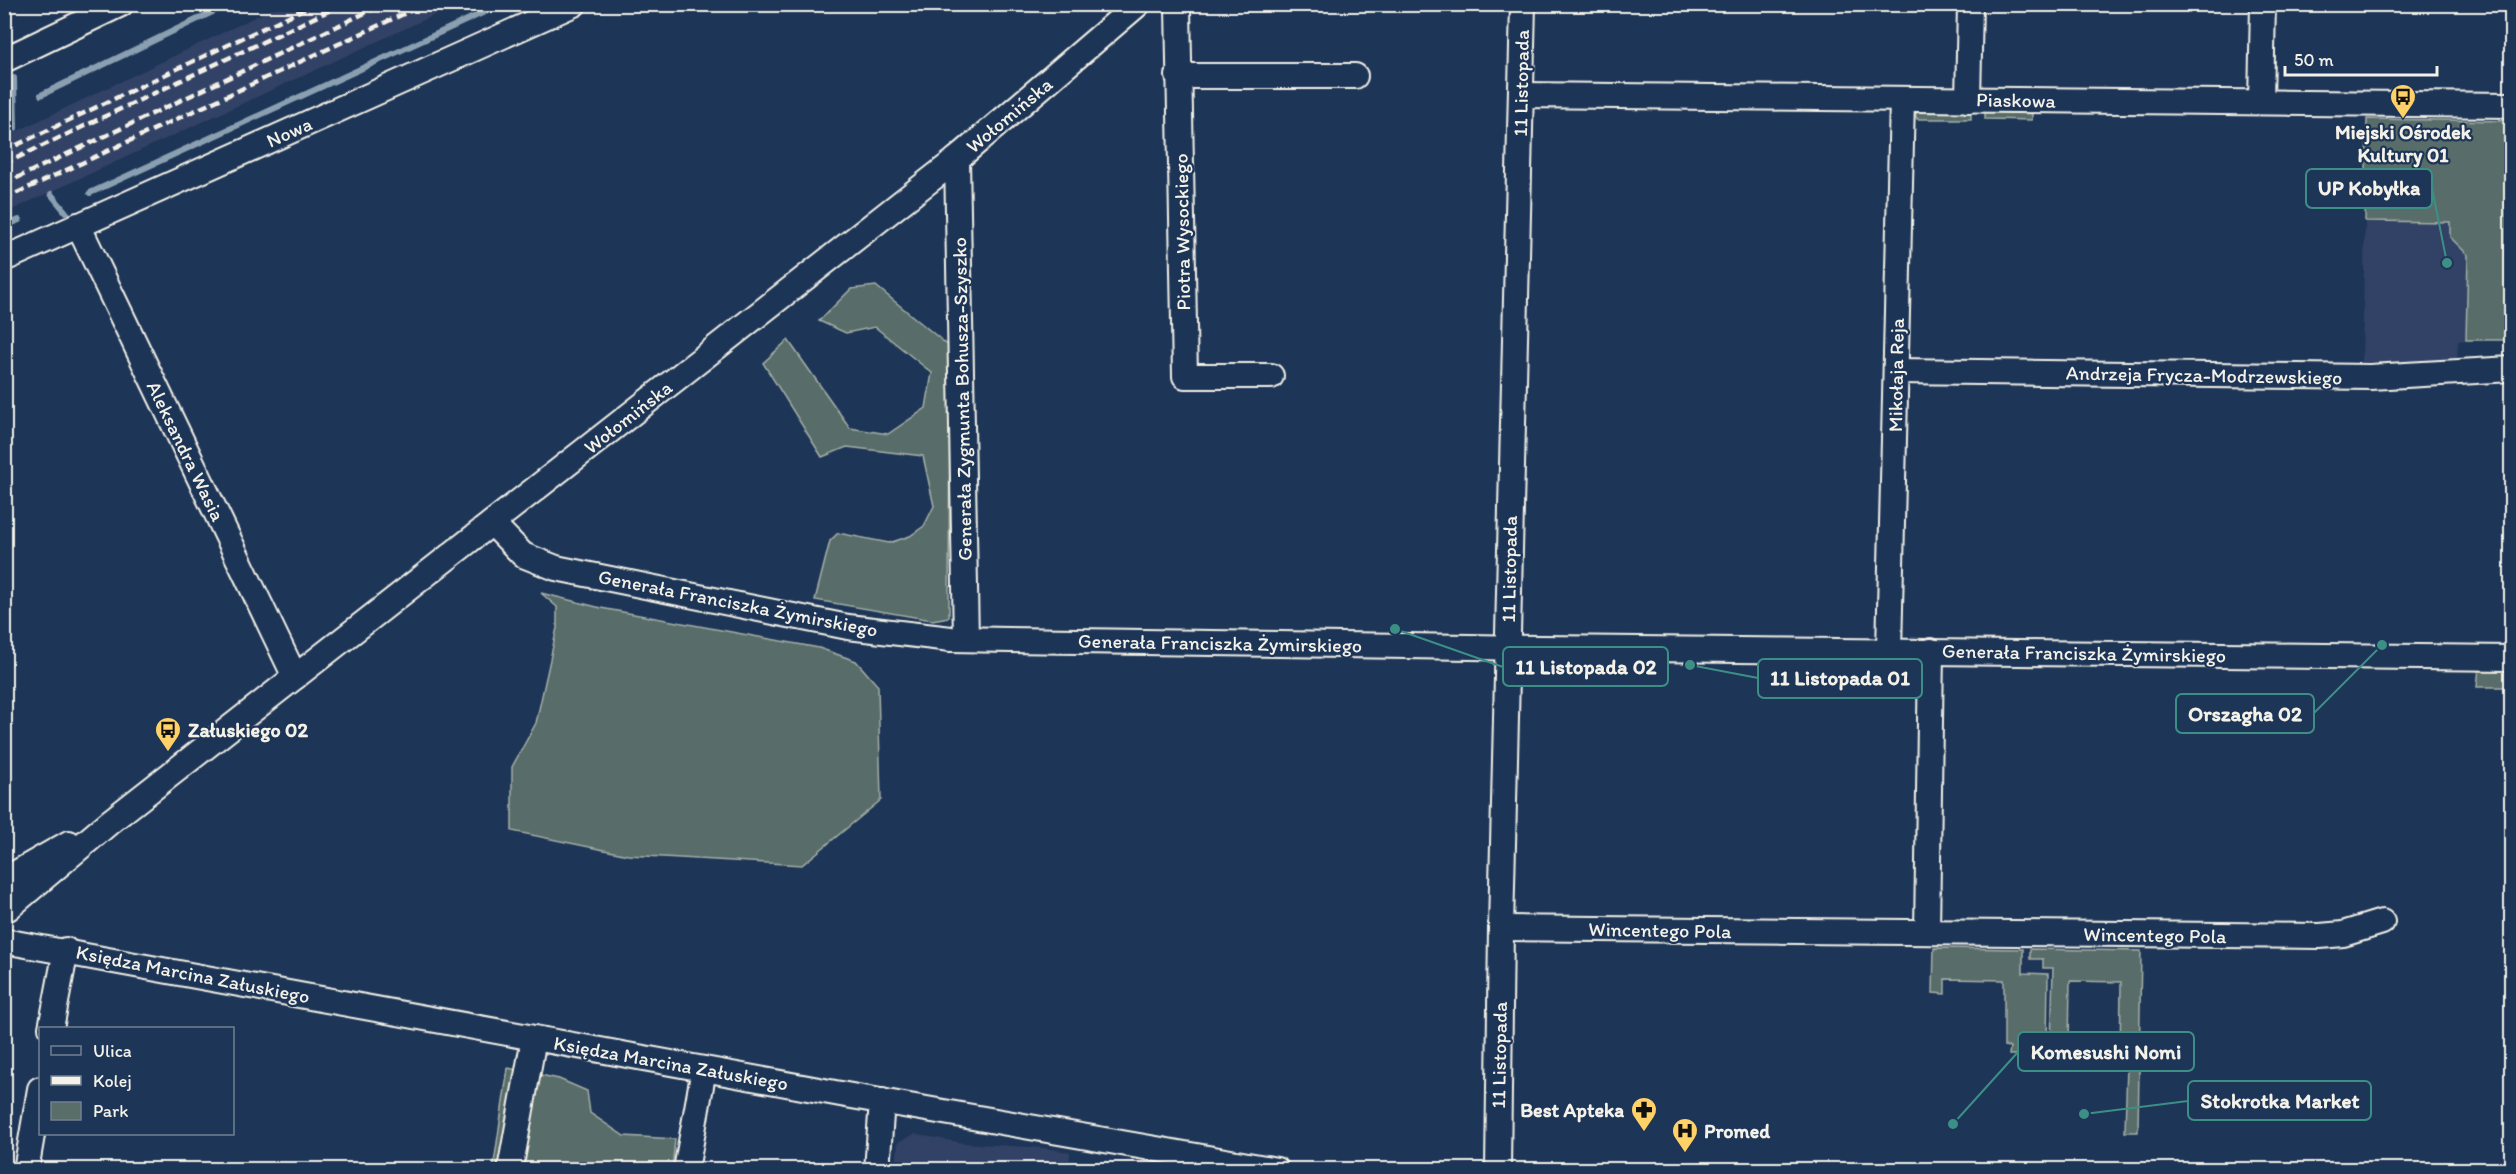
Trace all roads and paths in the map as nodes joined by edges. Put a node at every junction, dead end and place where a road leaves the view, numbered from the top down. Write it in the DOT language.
graph roads {
  1 [pos="122,4"];
  2 [pos="574,4"];
  3 [pos="1138,4"];
  4 [pos="1176,4"];
  5 [pos="1523,4"];
  6 [pos="1970,4"];
  7 [pos="2263,4"];
  8 [pos="4,60"];
  9 [pos="1179,76"];
  10 [pos="1354,76"];
  11 [pos="1521,95"];
  12 [pos="1902,99"];
  13 [pos="1968,100"];
  14 [pos="2261,102"];
  15 [pos="2511,105"];
  16 [pos="957,159"];
  17 [pos="78,225"];
  18 [pos="4,259"];
  19 [pos="2511,369"];
  20 [pos="1896,371"];
  21 [pos="1270,376"];
  22 [pos="492,523"];
  23 [pos="966,639"];
  24 [pos="1507,647"];
  25 [pos="1889,651"];
  26 [pos="1932,651"];
  27 [pos="2511,658"];
  28 [pos="295,677"];
  29 [pos="111,821"];
  30 [pos="4,880"];
  31 [pos="6,917"];
  32 [pos="2382,922"];
  33 [pos="1500,928"];
  34 [pos="1927,932"];
  35 [pos="66,950"];
  36 [pos="51,1027"];
  37 [pos="534,1038"];
  38 [pos="704,1069"];
  39 [pos="39,1095"];
  40 [pos="882,1101"];
  41 [pos="26,1170"];
  42 [pos="510,1170"];
  43 [pos="686,1170"];
  44 [pos="877,1170"];
  45 [pos="1277,1170"];
  46 [pos="1498,1170"];
  1 -- 8 [label="street"];
  2 -- 17 [label="street, Nowa"];
  3 -- 16 [label="street, Wołomińska"];
  4 -- 9 [label="street, Piotra Wysockiego"];
  5 -- 11 [label="street, 11 Listopada"];
  6 -- 13 [label="street"];
  7 -- 14 [label="street"];
  9 -- 10 [label="street"];
  9 -- 21 [label="street, Piotra Wysockiego"];
  11 -- 12 [label="street, Piaskowa"];
  11 -- 24 [label="street, 11 Listopada"];
  12 -- 13 [label="street, Piaskowa"];
  12 -- 20 [label="street, Mikołaja Reja"];
  13 -- 14 [label="street, Piaskowa"];
  14 -- 15 [label="street, Piaskowa"];
  16 -- 22 [label="street, Wołomińska"];
  16 -- 23 [label="street, Generała Zygmunta Bohusza-Szyszko"];
  17 -- 18 [label="street, Nowa"];
  17 -- 28 [label="street, Aleksandra Wasia"];
  19 -- 20 [label="street, Andrzeja Frycza-Modrzewskiego"];
  20 -- 25 [label="street, Mikołaja Reja"];
  22 -- 23 [label="street, Generała Franciszka Żymirskiego"];
  22 -- 28 [label="street, Wołomińska"];
  23 -- 24 [label="street, Generała Franciszka Żymirskiego"];
  24 -- 25 [label="street, Generała Franciszka Żymirskiego"];
  24 -- 33 [label="street, 11 Listopada"];
  25 -- 26 [label="street, Generała Franciszka Żymirskiego"];
  26 -- 27 [label="street, Generała Franciszka Żymirskiego"];
  26 -- 34 [label="street"];
  28 -- 29 [label="street, Wołomińska"];
  29 -- 30 [label="street, Wołomińska"];
  29 -- 31 [label="street, Wołomińska"];
  31 -- 35 [label="street, Księdza Marcina Załuskiego"];
  32 -- 34 [label="street, Wincentego Pola"];
  33 -- 34 [label="street, Wincentego Pola"];
  33 -- 46 [label="street, 11 Listopada"];
  35 -- 36 [label="street"];
  35 -- 37 [label="street, Księdza Marcina Załuskiego"];
  37 -- 38 [label="street, Księdza Marcina Załuskiego"];
  37 -- 42 [label="street"];
  38 -- 40 [label="street, Księdza Marcina Załuskiego"];
  38 -- 43 [label="street"];
  39 -- 41 [label="street"];
  40 -- 44 [label="street"];
  40 -- 45 [label="street, Księdza Marcina Załuskiego"];
}
